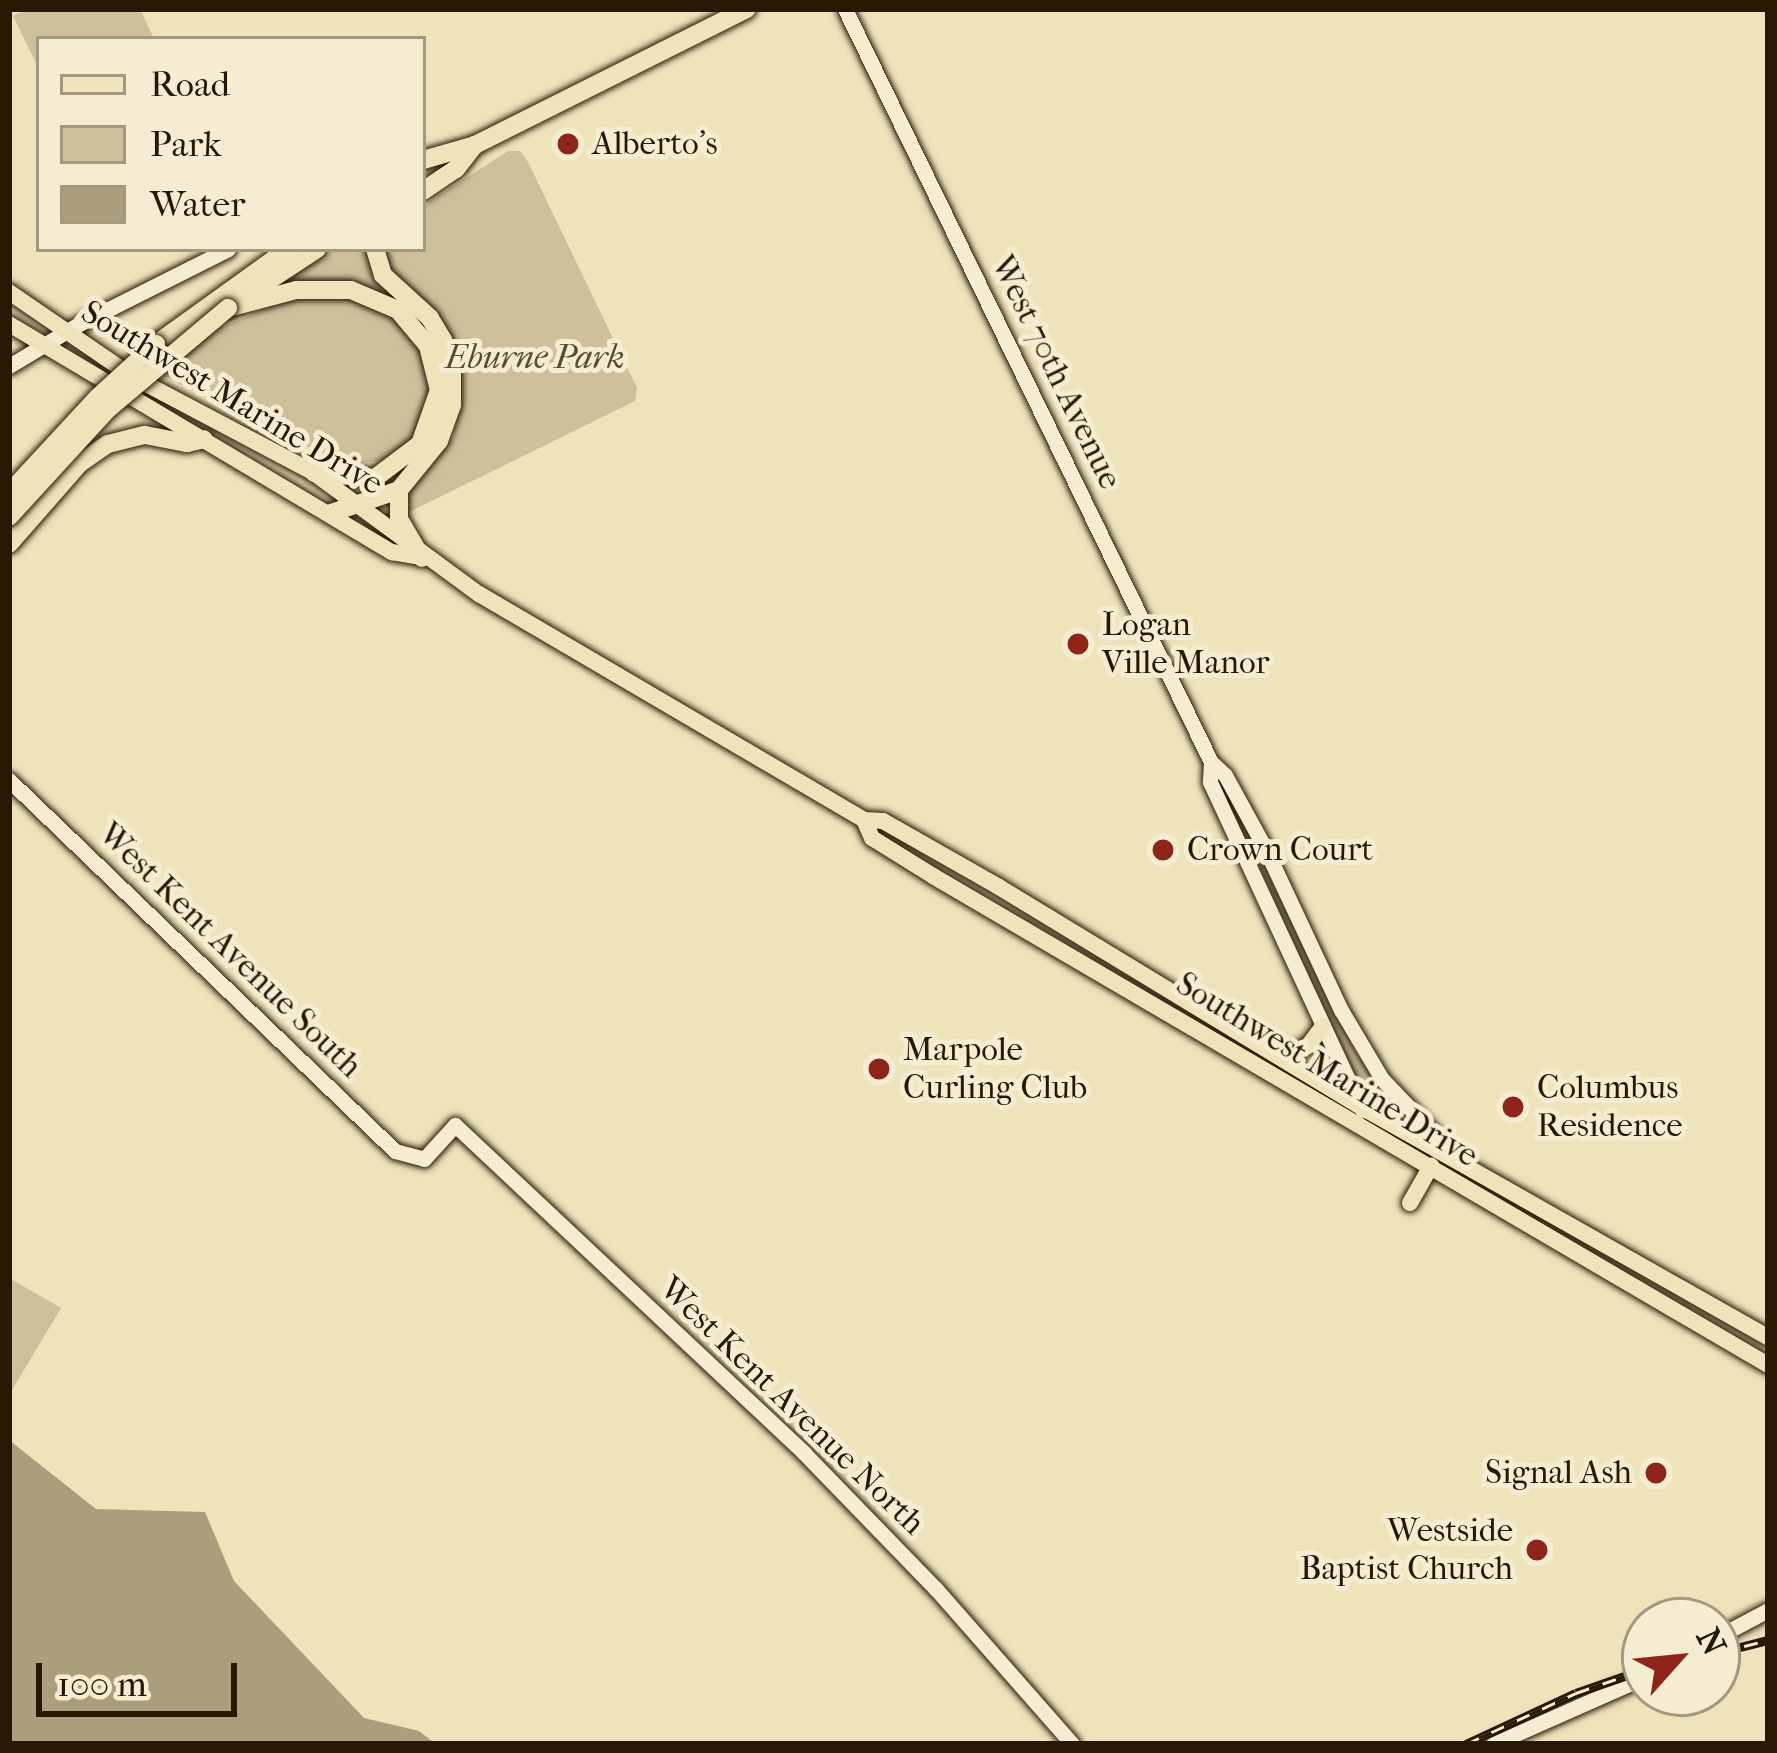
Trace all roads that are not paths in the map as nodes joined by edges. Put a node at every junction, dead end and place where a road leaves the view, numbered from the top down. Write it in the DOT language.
graph roads {
  1 [pos="747,9"];
  2 [pos="845,9"];
  3 [pos="475,145"];
  4 [pos="426,158"];
  5 [pos="426,191"];
  6 [pos="222,252"];
  7 [pos="285,252"];
  8 [pos="312,252"];
  9 [pos="376,252"];
  10 [pos="9,292"];
  11 [pos="233,301"];
  12 [pos="9,324"];
  13 [pos="64,334"];
  14 [pos="44,346"];
  15 [pos="9,366"];
  16 [pos="204,439"];
  17 [pos="314,473"];
  18 [pos="399,490"];
  19 [pos="9,493"];
  20 [pos="361,506"];
  21 [pos="331,513"];
  22 [pos="9,518"];
  23 [pos="9,544"];
  24 [pos="422,557"];
  25 [pos="1211,763"];
  26 [pos="9,780"];
  27 [pos="864,820"];
  28 [pos="1323,1026"];
  29 [pos="1282,1057"];
  30 [pos="1360,1107"];
  31 [pos="455,1126"];
  32 [pos="1372,1132"];
  33 [pos="1462,1162"];
  34 [pos="1431,1166"];
  35 [pos="1410,1203"];
  36 [pos="1768,1337"];
  37 [pos="1768,1365"];
  38 [pos="1768,1610"];
  39 [pos="1741,1624"];
  40 [pos="1621,1688"];
  41 [pos="1072,1744"];
  42 [pos="1493,1744"];
  1 -- 3 [label="highway"];
  2 -- 25 [label="main road, West 70th Avenue"];
  3 -- 4 [label="highway"];
  3 -- 5 [label="highway"];
  6 -- 13 [label="main road"];
  7 -- 11 [label="highway"];
  8 -- 11 [label="highway"];
  9 -- 18 [label="highway"];
  10 -- 13 [label="main road, Southwest Marine Drive"];
  11 -- 17 [label="highway"];
  11 -- 19 [label="highway, bridge"];
  11 -- 22 [label="highway, bridge"];
  12 -- 14 [label="main road, Southwest Marine Drive"];
  13 -- 14 [label="main road"];
  13 -- 17 [label="main road, Southwest Marine Drive"];
  14 -- 15 [label="main road"];
  14 -- 16 [label="main road, Southwest Marine Drive"];
  16 -- 21 [label="main road, Southwest Marine Drive"];
  16 -- 23 [label="highway"];
  17 -- 20 [label="main road, Southwest Marine Drive"];
  18 -- 20 [label="highway"];
  18 -- 24 [label="highway"];
  20 -- 21 [label="highway"];
  20 -- 24 [label="main road, Southwest Marine Drive"];
  21 -- 24 [label="main road, Southwest Marine Drive"];
  24 -- 27 [label="main road, Southwest Marine Drive"];
  25 -- 28 [label="main road, West 70th Avenue"];
  25 -- 33 [label="main road, West 70th Avenue"];
  26 -- 31 [label="main road, West Kent Avenue South"];
  27 -- 29 [label="main road, Southwest Marine Drive"];
  27 -- 32 [label="main road, Southwest Marine Drive"];
  28 -- 29 [label="main road"];
  28 -- 30 [label="main road, West 70th Avenue"];
  29 -- 30 [label="main road, Southwest Marine Drive"];
  30 -- 32 [label="main road, West 70th Avenue"];
  30 -- 33 [label="main road, Southwest Marine Drive"];
  31 -- 41 [label="main road, West Kent Avenue North"];
  32 -- 34 [label="main road, Southwest Marine Drive"];
  33 -- 36 [label="main road, Southwest Marine Drive"];
  34 -- 35 [label="main road"];
  34 -- 37 [label="main road, Southwest Marine Drive"];
  38 -- 39 [label="main road"];
  40 -- 42 [label="main road"];
}
